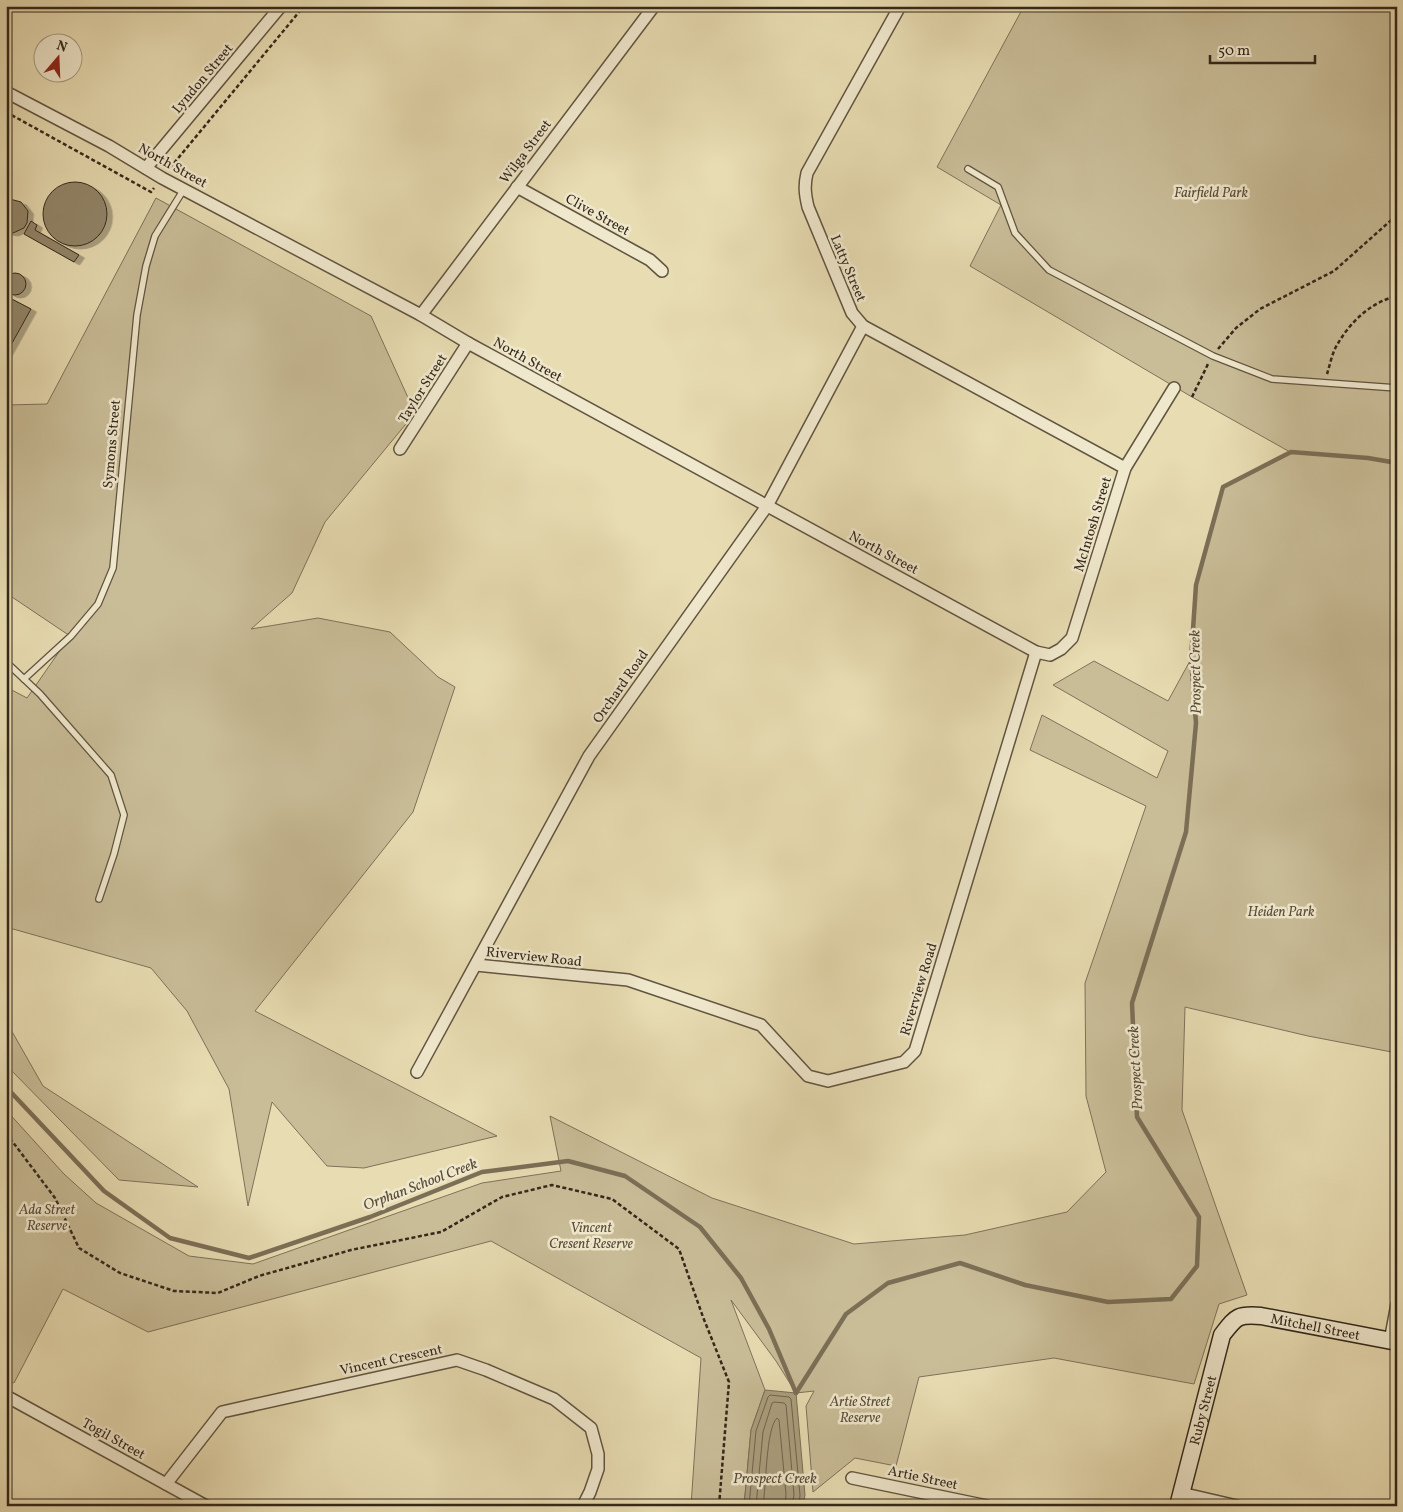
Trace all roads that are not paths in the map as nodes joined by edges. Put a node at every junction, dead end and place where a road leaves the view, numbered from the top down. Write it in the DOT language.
graph roads {
  1 [pos="281,6"];
  2 [pos="654,6"];
  3 [pos="900,6"];
  4 [pos="6,92"];
  5 [pos="146,168"];
  6 [pos="968,169"];
  7 [pos="517,187"];
  8 [pos="184,189"];
  9 [pos="662,271"];
  10 [pos="421,315"];
  11 [pos="863,326"];
  12 [pos="468,343"];
  13 [pos="1174,388"];
  14 [pos="1397,388"];
  15 [pos="400,449"];
  16 [pos="1125,468"];
  17 [pos="767,506"];
  18 [pos="1036,652"];
  19 [pos="6,662"];
  20 [pos="24,679"];
  21 [pos="99,899"];
  22 [pos="476,965"];
  23 [pos="417,1072"];
  24 [pos="1397,1304"];
  25 [pos="1235,1319"];
  26 [pos="1394,1342"];
  27 [pos="6,1396"];
  28 [pos="852,1478"];
  29 [pos="166,1484"];
  30 [pos="1179,1500"];
  31 [pos="206,1506"];
  32 [pos="583,1506"];
  33 [pos="987,1506"];
  34 [pos="1238,1506"];
  1 -- 5 [label="street, Lyndon Street"];
  2 -- 7 [label="street, Wilga Street"];
  3 -- 11 [label="street, Latty Street"];
  4 -- 5 [label="street, North Street"];
  5 -- 8 [label="street, North Street"];
  6 -- 14 [label="lane"];
  7 -- 9 [label="street, Clive Street"];
  7 -- 10 [label="street, Wilga Street"];
  8 -- 10 [label="street, North Street"];
  8 -- 20 [label="lane, Symons Street"];
  10 -- 12 [label="street, North Street"];
  11 -- 16 [label="street, Latty Street"];
  11 -- 17 [label="street, Orchard Road"];
  12 -- 15 [label="street, Taylor Street"];
  12 -- 17 [label="street, North Street"];
  13 -- 16 [label="street, McIntosh Street"];
  16 -- 18 [label="street, McIntosh Street"];
  17 -- 18 [label="street, North Street"];
  17 -- 22 [label="street, Orchard Road"];
  18 -- 22 [label="street, Riverview Road"];
  19 -- 20 [label="lane"];
  20 -- 21 [label="lane"];
  22 -- 23 [label="street, Orchard Road"];
  24 -- 26 [label="street"];
  25 -- 26 [label="street, Mitchell Street"];
  25 -- 30 [label="street, Ruby Street"];
  27 -- 29 [label="street, Togil Street"];
  28 -- 33 [label="street, Artie Street"];
  29 -- 31 [label="street, Togil Street"];
  29 -- 32 [label="street, Vincent Crescent"];
  30 -- 34 [label="street"];
}
